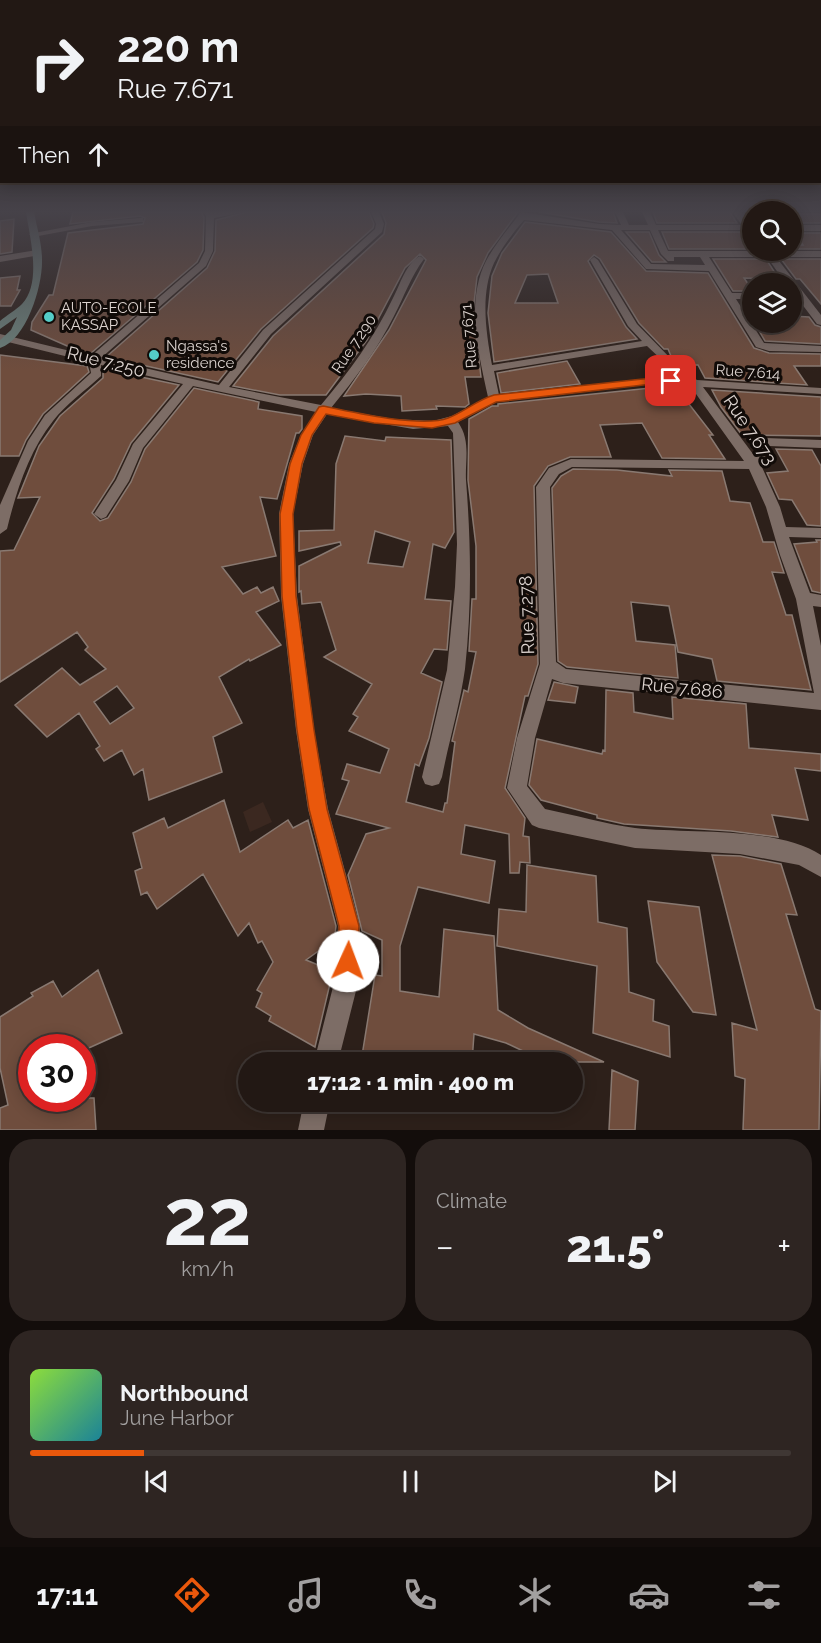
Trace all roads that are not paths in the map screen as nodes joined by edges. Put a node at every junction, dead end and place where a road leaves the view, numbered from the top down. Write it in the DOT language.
graph roads {
  1 [pos="37,265"];
  2 [pos="202,265"];
  3 [pos="341,265"];
  4 [pos="415,265"];
  5 [pos="490,265"];
  6 [pos="597,265"];
  7 [pos="646,265"];
  8 [pos="709,265"];
  9 [pos="674,267"];
  10 [pos="711,268"];
  11 [pos="729,296"];
  12 [pos="742,296"];
  13 [pos="802,302"];
  14 [pos="25,306"];
  15 [pos="821,322"];
  16 [pos="0,326"];
  17 [pos="3,341"];
  18 [pos="648,343"];
  19 [pos="821,349"];
  20 [pos="94,359"];
  21 [pos="488,369"];
  22 [pos="191,382"];
  23 [pos="695,384"];
  24 [pos="222,388"];
  25 [pos="821,391"];
  26 [pos="494,399"];
  27 [pos="323,410"];
  28 [pos="451,421"];
  29 [pos="821,444"];
  30 [pos="754,465"];
  31 [pos="100,514"];
  32 [pos="0,529"];
  33 [pos="781,532"];
  34 [pos="821,533"];
  35 [pos="804,599"];
  36 [pos="821,601"];
  37 [pos="548,664"];
  38 [pos="821,690"];
  39 [pos="821,702"];
  40 [pos="432,777"];
  41 [pos="821,867"];
  42 [pos="329,1052"];
  43 [pos="315,1112"];
  44 [pos="311,1130"];
  1 -- 14 [label="main road"];
  2 -- 20 [label="street"];
  3 -- 24 [label="street"];
  4 -- 27 [label="street, Rue 7.290"];
  5 -- 21 [label="street, Rue 7.671"];
  6 -- 18 [label="street, Rue 7.673"];
  7 -- 9 [label="street"];
  8 -- 10 [label="street"];
  9 -- 10 [label="street"];
  10 -- 11 [label="street"];
  11 -- 12 [label="street"];
  11 -- 19 [label="street"];
  13 -- 15 [label="street"];
  14 -- 16 [label="main road"];
  14 -- 17 [label="main road"];
  17 -- 20 [label="street, Rue 7.250"];
  18 -- 21 [label="street"];
  18 -- 23 [label="street, Rue 7.673"];
  20 -- 22 [label="street, Rue 7.250"];
  20 -- 32 [label="street"];
  21 -- 26 [label="street, Rue 7.671"];
  22 -- 24 [label="street, Rue 7.250"];
  22 -- 31 [label="street"];
  23 -- 25 [label="street, Rue 7.614"];
  23 -- 26 [label="street, Rue 7.614"];
  23 -- 30 [label="street, Rue 7.673"];
  24 -- 27 [label="street, Rue 7.250"];
  26 -- 28 [label="street"];
  27 -- 28 [label="street"];
  27 -- 42 [label="street"];
  28 -- 40 [label="street"];
  29 -- 30 [label="street"];
  30 -- 33 [label="street, Rue 7.673"];
  30 -- 37 [label="street, Rue 7.278"];
  33 -- 34 [label="street"];
  33 -- 35 [label="street, Rue 7.673"];
  35 -- 36 [label="street"];
  35 -- 38 [label="street, Rue 7.673"];
  37 -- 39 [label="street, Rue 7.686"];
  37 -- 41 [label="street, Rue 7.278"];
  43 -- 44 [label="street"];
}
